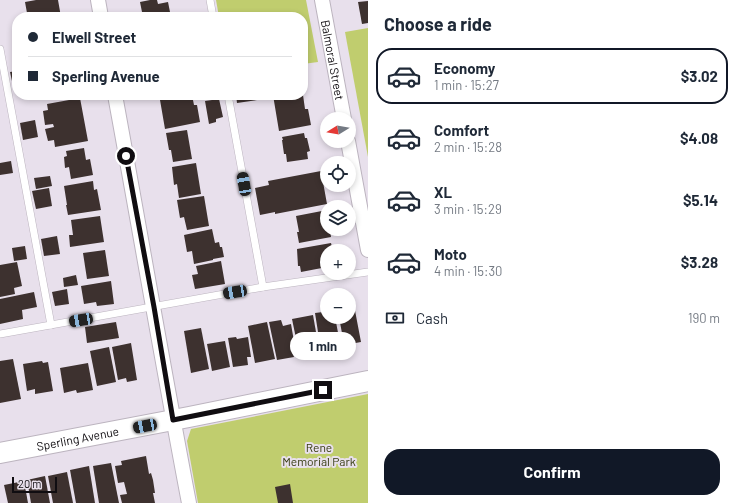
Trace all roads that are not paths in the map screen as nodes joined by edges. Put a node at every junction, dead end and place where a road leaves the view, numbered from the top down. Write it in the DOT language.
graph roads {
  1 [pos="98,0"];
  2 [pos="210,0"];
  3 [pos="322,0"];
  4 [pos="100,12"];
  5 [pos="212,12"];
  6 [pos="0,49"];
  7 [pos="117,100"];
  8 [pos="229,100"];
  9 [pos="343,112"];
  10 [pos="349,148"];
  11 [pos="368,250"];
  12 [pos="368,272"];
  13 [pos="263,287"];
  14 [pos="154,307"];
  15 [pos="51,325"];
  16 [pos="0,334"];
  17 [pos="368,382"];
  18 [pos="173,420"];
  19 [pos="0,453"];
  20 [pos="189,503"];
  1 -- 4 [label="street"];
  2 -- 5 [label="lane"];
  3 -- 9 [label="street, Balmoral Street"];
  6 -- 15 [label="lane"];
  7 -- 14 [label="street"];
  8 -- 13 [label="lane"];
  10 -- 11 [label="street"];
  12 -- 13 [label="lane"];
  13 -- 14 [label="lane"];
  14 -- 15 [label="lane"];
  14 -- 18 [label="street"];
  15 -- 16 [label="lane"];
  17 -- 18 [label="street, Sperling Avenue"];
  18 -- 19 [label="street, Sperling Avenue"];
  18 -- 20 [label="street"];
}
